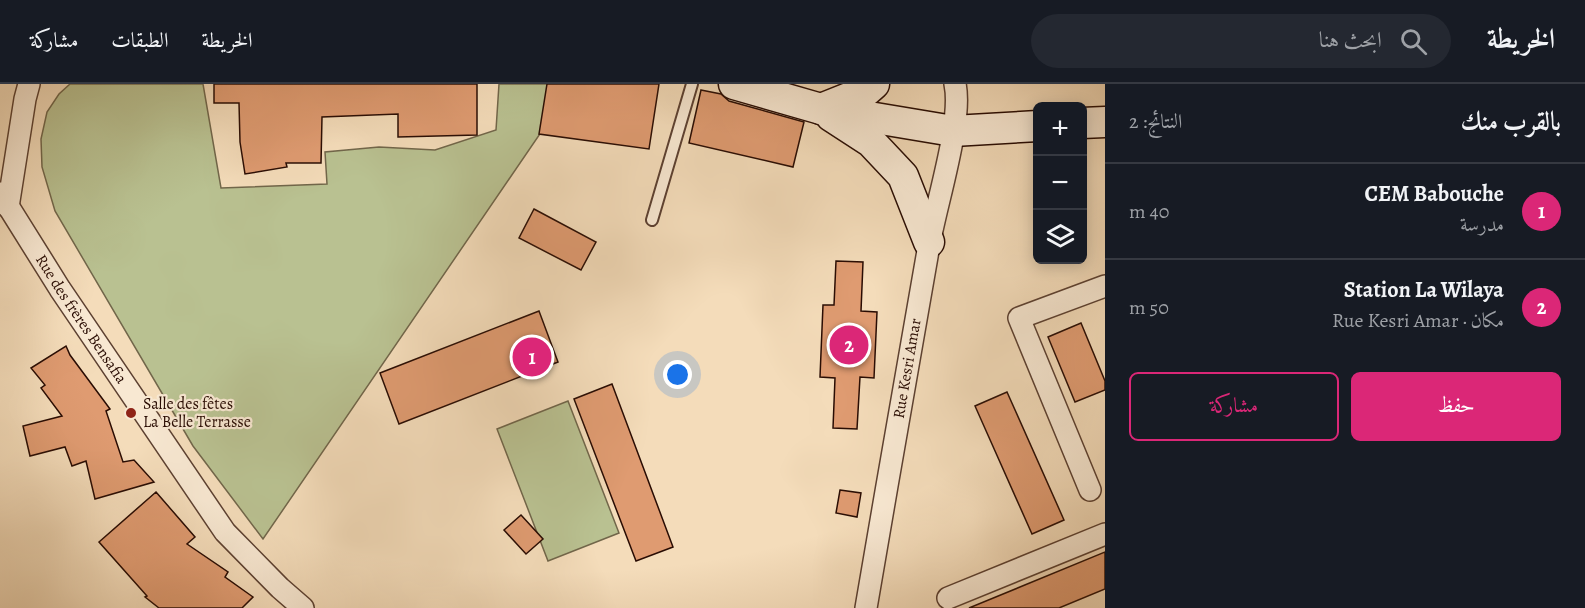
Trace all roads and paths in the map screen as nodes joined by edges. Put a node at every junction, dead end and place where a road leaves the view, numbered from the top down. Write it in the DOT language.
graph roads {
  1 [pos="29,84"];
  2 [pos="692,84"];
  3 [pos="734,84"];
  4 [pos="874,84"];
  5 [pos="955,84"];
  6 [pos="821,109"];
  7 [pos="1105,122"];
  8 [pos="1087,123"];
  9 [pos="1033,126"];
  10 [pos="953,131"];
  11 [pos="4,200"];
  12 [pos="652,220"];
  13 [pos="929,242"];
  14 [pos="1105,286"];
  15 [pos="1090,490"];
  16 [pos="1105,534"];
  17 [pos="948,598"];
  18 [pos="303,608"];
  19 [pos="866,608"];
  1 -- 11 [label="street"];
  2 -- 12 [label="lane"];
  3 -- 6 [label="street"];
  4 -- 6 [label="street"];
  5 -- 10 [label="street, Rue Kesri Amar"];
  6 -- 10 [label="street"];
  6 -- 13 [label="street"];
  7 -- 8 [label="street"];
  9 -- 10 [label="street"];
  10 -- 13 [label="street, Rue Kesri Amar"];
  11 -- 18 [label="street, Rue des frères Bensafia"];
  13 -- 19 [label="street, Rue Kesri Amar"];
  14 -- 15 [label="street"];
  16 -- 17 [label="street"];
}
